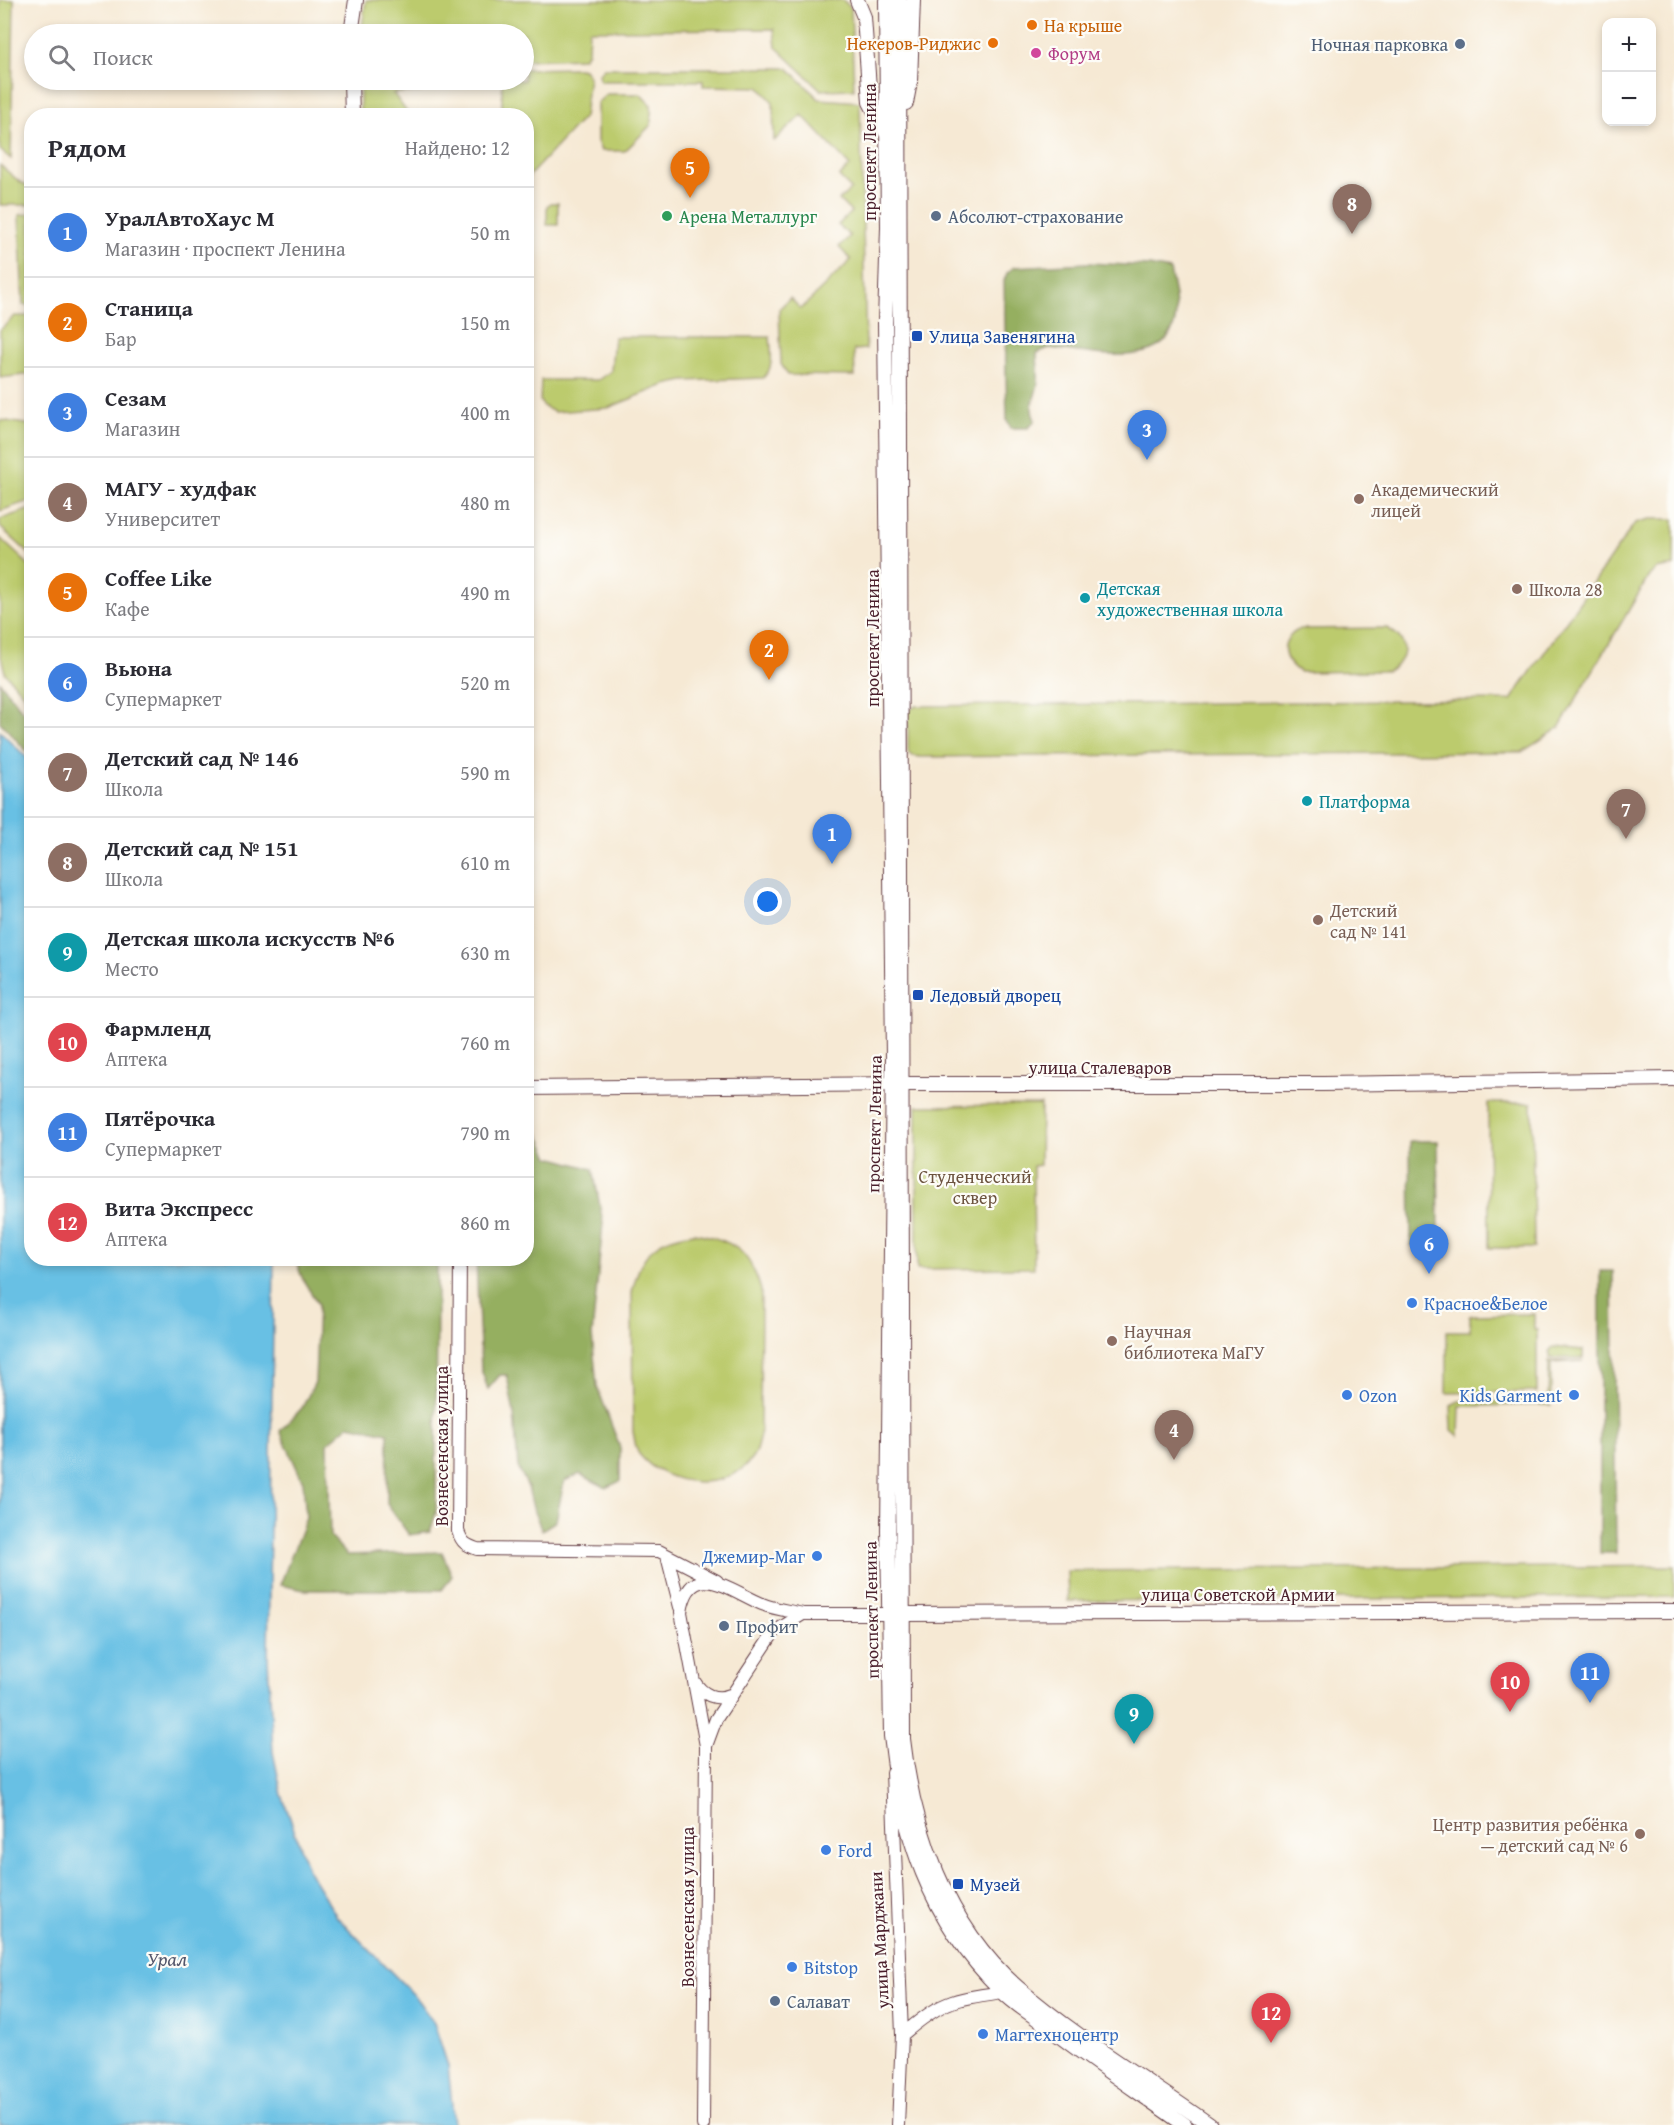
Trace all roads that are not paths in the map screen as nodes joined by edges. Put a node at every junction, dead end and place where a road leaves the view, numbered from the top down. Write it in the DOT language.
graph roads {
  1 [pos="356,0"];
  2 [pos="857,0"];
  3 [pos="886,0"];
  4 [pos="899,0"];
  5 [pos="913,0"];
  6 [pos="352,24"];
  7 [pos="351,90"];
  8 [pos="352,108"];
  9 [pos="893,135"];
  10 [pos="1674,1079"];
  11 [pos="898,1085"];
  12 [pos="534,1089"];
  13 [pos="459,1266"];
  14 [pos="663,1554"];
  15 [pos="721,1583"];
  16 [pos="763,1604"];
  17 [pos="1674,1611"];
  18 [pos="681,1612"];
  19 [pos="889,1613"];
  20 [pos="803,1614"];
  21 [pos="904,1614"];
  22 [pos="774,1632"];
  23 [pos="693,1680"];
  24 [pos="730,1695"];
  25 [pos="891,1736"];
  26 [pos="706,1746"];
  27 [pos="1002,1992"];
  28 [pos="902,2036"];
  29 [pos="703,2125"];
  30 [pos="898,2125"];
  31 [pos="1185,2125"];
  32 [pos="1210,2125"];
  1 -- 6 [label="main road"];
  2 -- 9 [label="main road"];
  3 -- 9 [label="main road, проспект Ленина"];
  4 -- 9 [label="main road, проспект Ленина"];
  5 -- 9 [label="main road, проспект Ленина"];
  7 -- 8 [label="main road"];
  9 -- 11 [label="main road, проспект Ленина"];
  10 -- 11 [label="main road, улица Сталеваров"];
  11 -- 12 [label="main road, улица Сталеваров"];
  11 -- 19 [label="main road, проспект Ленина"];
  11 -- 21 [label="main road, проспект Ленина"];
  13 -- 14 [label="street, Вознесенская улица"];
  14 -- 15 [label="street"];
  14 -- 18 [label="street"];
  15 -- 16 [label="street"];
  15 -- 18 [label="street"];
  16 -- 20 [label="street, улица Советской Армии"];
  16 -- 22 [label="street"];
  17 -- 21 [label="main road, улица Советской Армии"];
  18 -- 23 [label="street"];
  19 -- 20 [label="street, улица Советской Армии"];
  19 -- 21 [label="street, улица Советской Армии"];
  19 -- 25 [label="main road, проспект Ленина"];
  20 -- 22 [label="street"];
  21 -- 32 [label="main road, проспект Ленина"];
  22 -- 24 [label="street"];
  23 -- 24 [label="street"];
  23 -- 26 [label="street"];
  24 -- 26 [label="street, Вознесенская улица"];
  25 -- 27 [label="main road, проспект Ленина"];
  25 -- 28 [label="street, улица Марджани"];
  26 -- 29 [label="street, Вознесенская улица"];
  27 -- 28 [label="street, улица Марджани"];
  27 -- 31 [label="main road, проспект Ленина"];
  28 -- 30 [label="street, улица Марджани"];
}
